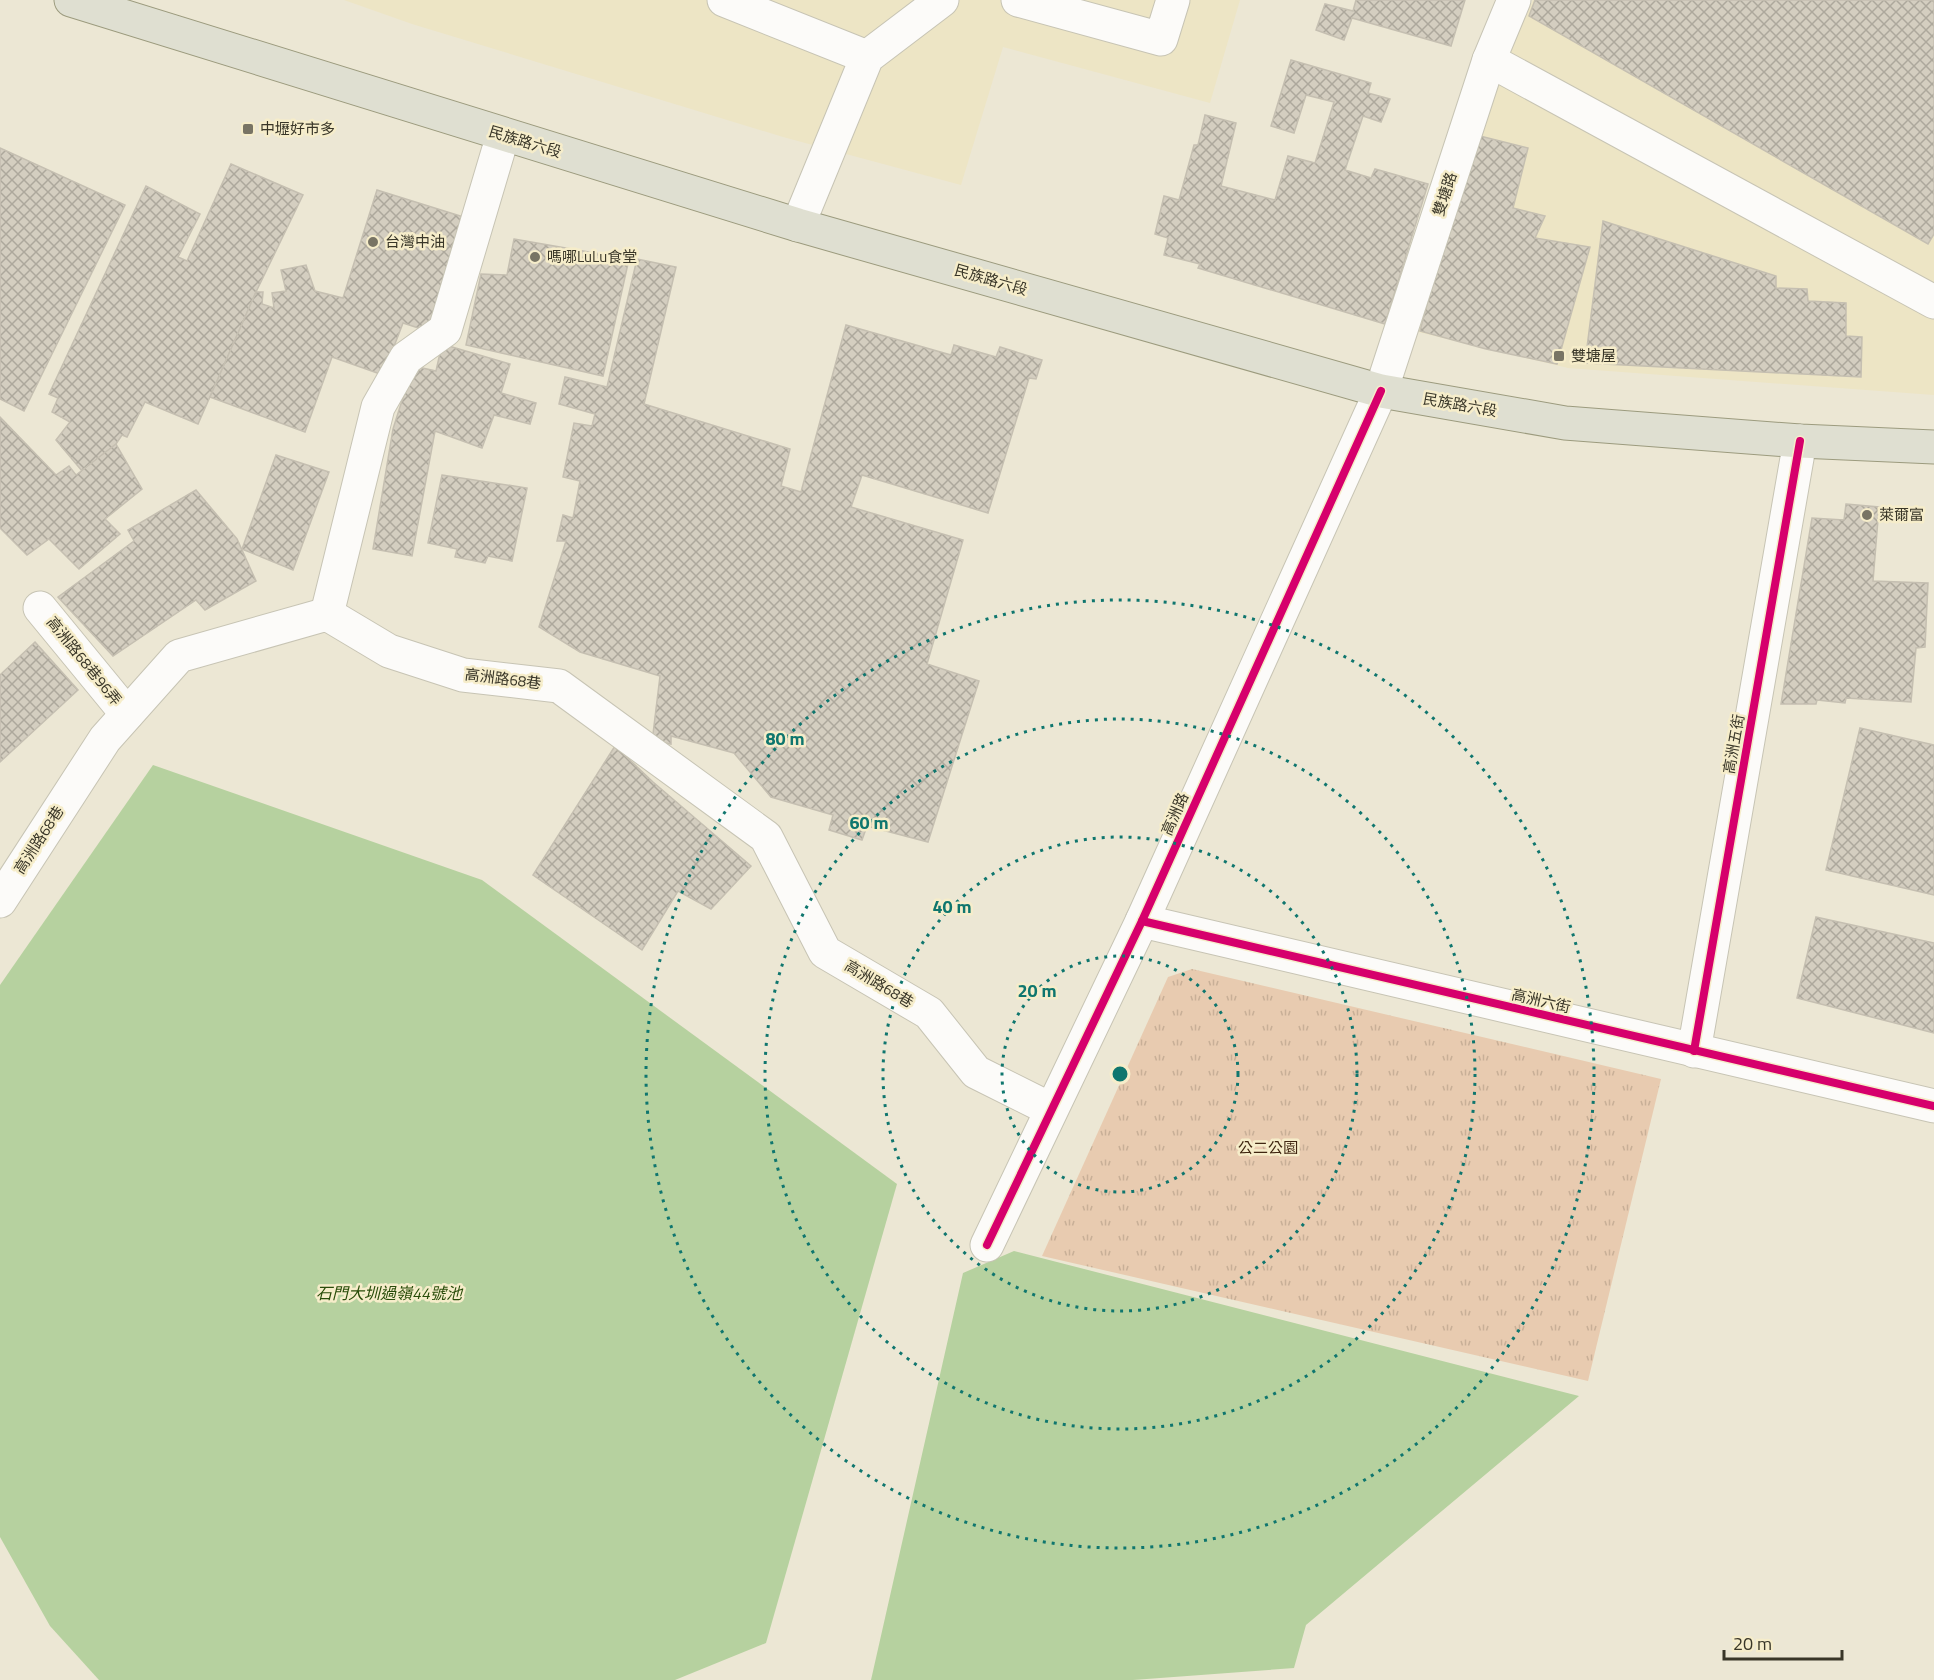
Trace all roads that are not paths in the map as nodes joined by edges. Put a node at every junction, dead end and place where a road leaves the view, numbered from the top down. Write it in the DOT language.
graph roads {
  1 [pos="71,0"];
  2 [pos="724,0"];
  3 [pos="942,0"];
  4 [pos="1018,0"];
  5 [pos="1173,0"];
  6 [pos="1514,0"];
  7 [pos="867,57"];
  8 [pos="1489,60"];
  9 [pos="503,135"];
  10 [pos="798,225"];
  11 [pos="1934,302"];
  12 [pos="1381,391"];
  13 [pos="1800,441"];
  14 [pos="1934,447"];
  15 [pos="40,608"];
  16 [pos="327,614"];
  17 [pos="127,714"];
  18 [pos="0,901"];
  19 [pos="1142,921"];
  20 [pos="1694,1051"];
  21 [pos="1934,1106"];
  22 [pos="1050,1109"];
  23 [pos="987,1245"];
  1 -- 9 [label="main road, 民族路六段"];
  2 -- 7 [label="street"];
  3 -- 7 [label="street"];
  4 -- 5 [label="street"];
  6 -- 8 [label="street, 雙塘路"];
  7 -- 10 [label="street"];
  8 -- 11 [label="street"];
  8 -- 12 [label="street, 雙塘路"];
  9 -- 10 [label="main road, 民族路六段"];
  9 -- 16 [label="street"];
  10 -- 12 [label="main road, 民族路六段"];
  12 -- 13 [label="main road, 民族路六段"];
  12 -- 19 [label="street, 高洲路"];
  13 -- 14 [label="main road, 民族路六段"];
  13 -- 20 [label="street, 高洲五街"];
  15 -- 17 [label="street, 高洲路68巷96弄"];
  16 -- 17 [label="street, 高洲路68巷"];
  16 -- 22 [label="street, 高洲路68巷"];
  17 -- 18 [label="street, 高洲路68巷"];
  19 -- 20 [label="street, 高洲六街"];
  19 -- 22 [label="street, 高洲路"];
  20 -- 21 [label="street, 高洲六街"];
  22 -- 23 [label="street, 高洲路"];
}
